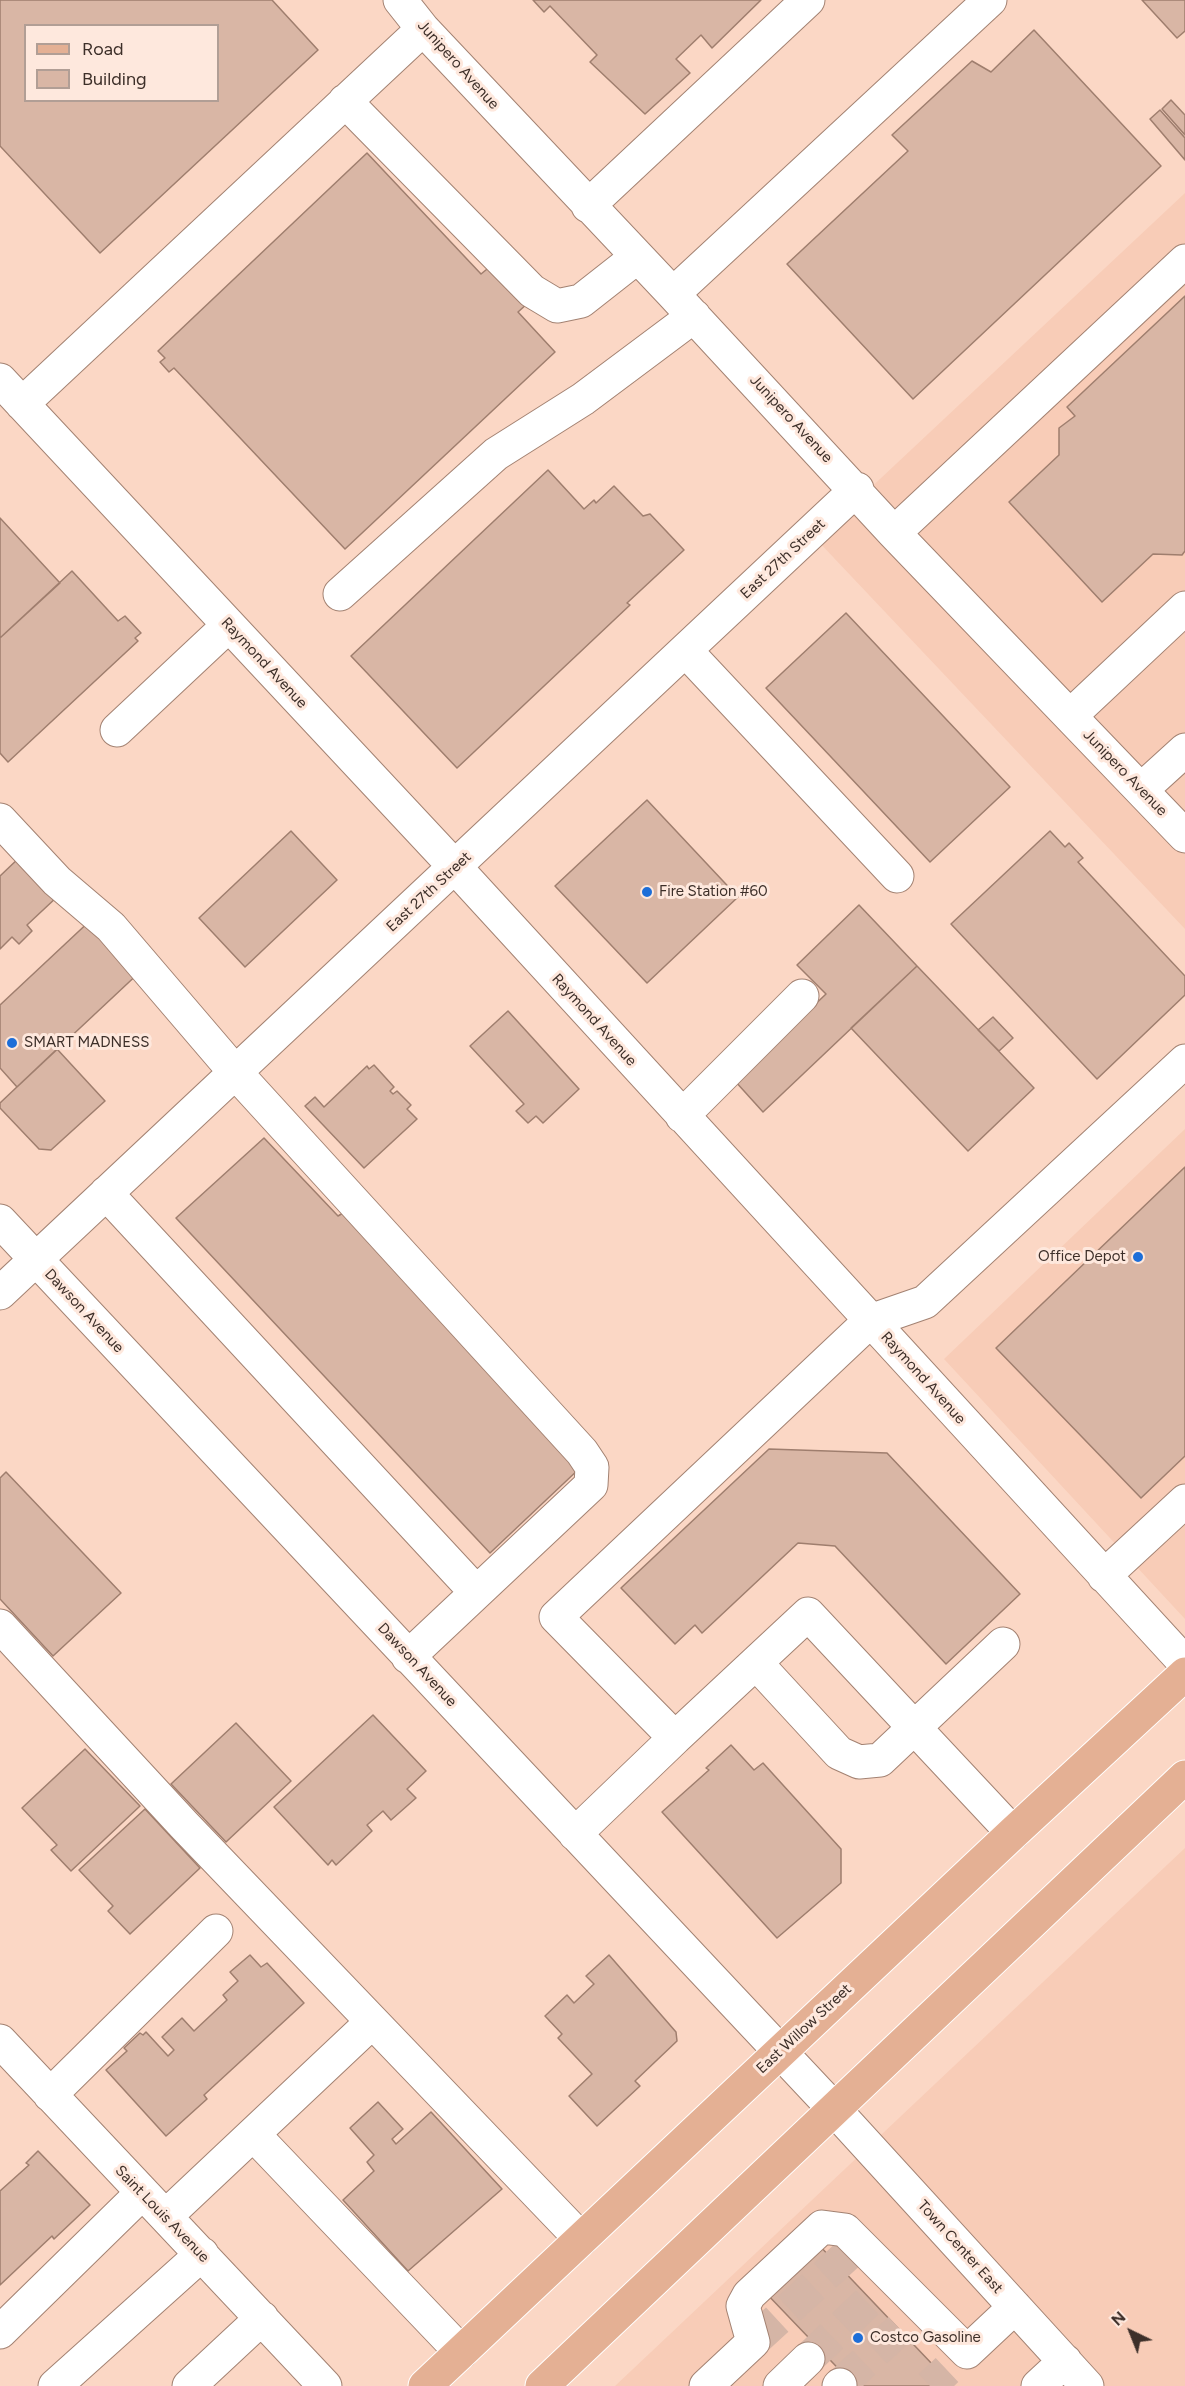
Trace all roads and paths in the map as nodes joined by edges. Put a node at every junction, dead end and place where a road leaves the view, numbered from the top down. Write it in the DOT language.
graph roads {
  1 [pos="808,0"];
  2 [pos="990,0"];
  3 [pos="411,9"];
  4 [pos="345,101"];
  5 [pos="588,206"];
  6 [pos="637,257"];
  7 [pos="1185,261"];
  8 [pos="684,305"];
  9 [pos="0,380"];
  10 [pos="22,404"];
  11 [pos="857,489"];
  12 [pos="894,533"];
  13 [pos="340,594"];
  14 [pos="1185,608"];
  15 [pos="229,625"];
  16 [pos="686,651"];
  17 [pos="1071,716"];
  18 [pos="117,730"];
  19 [pos="1185,750"];
  20 [pos="1141,790"];
  21 [pos="0,820"];
  22 [pos="1185,836"];
  23 [pos="455,867"];
  24 [pos="897,876"];
  25 [pos="802,996"];
  26 [pos="1185,1061"];
  27 [pos="235,1072"];
  28 [pos="682,1116"];
  29 [pos="106,1193"];
  30 [pos="0,1221"];
  31 [pos="36,1259"];
  32 [pos="0,1293"];
  33 [pos="870,1321"];
  34 [pos="1185,1501"];
  35 [pos="1104,1576"];
  36 [pos="476,1592"];
  37 [pos="0,1626"];
  38 [pos="1004,1644"];
  39 [pos="408,1656"];
  40 [pos="756,1663"];
  41 [pos="1185,1663"];
  42 [pos="1185,1674"];
  43 [pos="914,1727"];
  44 [pos="675,1738"];
  45 [pos="1185,1777"];
  46 [pos="1013,1833"];
  47 [pos="575,1834"];
  48 [pos="216,1931"];
  49 [pos="372,2022"];
  50 [pos="0,2041"];
  51 [pos="779,2052"];
  52 [pos="50,2095"];
  53 [pos="834,2109"];
  54 [pos="254,2135"];
  55 [pos="141,2194"];
  56 [pos="166,2216"];
  57 [pos="581,2239"];
  58 [pos="202,2254"];
  59 [pos="1015,2307"];
  60 [pos="261,2318"];
  61 [pos="0,2332"];
  62 [pos="461,2352"];
  63 [pos="808,2359"];
  64 [pos="1065,2361"];
  65 [pos="54,2386"];
  66 [pos="189,2386"];
  67 [pos="326,2386"];
  68 [pos="425,2386"];
  69 [pos="542,2386"];
  70 [pos="706,2386"];
  71 [pos="780,2386"];
  72 [pos="1038,2386"];
  73 [pos="1088,2386"];
  1 -- 5 [label="street"];
  2 -- 8 [label="street"];
  3 -- 4 [label="street"];
  3 -- 5 [label="street, Junipero Avenue"];
  4 -- 6 [label="street"];
  4 -- 10 [label="street"];
  5 -- 6 [label="street, Junipero Avenue"];
  6 -- 8 [label="street, Junipero Avenue"];
  7 -- 12 [label="street"];
  8 -- 11 [label="street, Junipero Avenue"];
  8 -- 13 [label="street"];
  9 -- 10 [label="street, Raymond Avenue"];
  10 -- 15 [label="street, Raymond Avenue"];
  11 -- 12 [label="street, Junipero Avenue"];
  11 -- 16 [label="street, East 27th Street"];
  12 -- 17 [label="street, Junipero Avenue"];
  14 -- 17 [label="street"];
  15 -- 18 [label="street"];
  15 -- 23 [label="street, Raymond Avenue"];
  16 -- 23 [label="street, East 27th Street"];
  16 -- 24 [label="street"];
  17 -- 20 [label="street, Junipero Avenue"];
  19 -- 20 [label="street"];
  20 -- 22 [label="street, Junipero Avenue"];
  21 -- 27 [label="street"];
  23 -- 27 [label="street, East 27th Street"];
  23 -- 28 [label="street, Raymond Avenue"];
  25 -- 28 [label="street"];
  26 -- 33 [label="street"];
  27 -- 29 [label="street, East 27th Street"];
  27 -- 36 [label="street"];
  28 -- 33 [label="street, Raymond Avenue"];
  29 -- 31 [label="street, East 27th Street"];
  29 -- 36 [label="street"];
  30 -- 31 [label="street, Dawson Avenue"];
  31 -- 32 [label="street, East 27th Street"];
  31 -- 39 [label="street, Dawson Avenue"];
  33 -- 35 [label="street, Raymond Avenue"];
  33 -- 44 [label="street"];
  34 -- 35 [label="street"];
  35 -- 41 [label="street, Raymond Avenue"];
  36 -- 39 [label="street"];
  37 -- 49 [label="street"];
  38 -- 43 [label="street"];
  39 -- 47 [label="street, Dawson Avenue"];
  40 -- 43 [label="street"];
  40 -- 43 [label="street"];
  40 -- 44 [label="street"];
  42 -- 46 [label="main road, East Willow Street"];
  43 -- 46 [label="street"];
  44 -- 47 [label="street"];
  45 -- 53 [label="main road"];
  46 -- 51 [label="main road, East Willow Street"];
  47 -- 51 [label="street, Dawson Avenue"];
  48 -- 52 [label="street"];
  49 -- 54 [label="street"];
  49 -- 57 [label="street"];
  50 -- 52 [label="street, Saint Louis Avenue"];
  51 -- 53 [label="street, Dawson Avenue"];
  51 -- 57 [label="main road, East Willow Street"];
  52 -- 55 [label="street, Saint Louis Avenue"];
  53 -- 59 [label="street, Town Center East"];
  53 -- 69 [label="main road"];
  54 -- 56 [label="street"];
  54 -- 62 [label="street"];
  55 -- 56 [label="street, Saint Louis Avenue"];
  55 -- 61 [label="street"];
  56 -- 58 [label="street, Saint Louis Avenue"];
  57 -- 62 [label="main road, East Willow Street"];
  58 -- 60 [label="street, Saint Louis Avenue"];
  58 -- 65 [label="street"];
  59 -- 64 [label="street, Town Center East"];
  59 -- 70 [label="street"];
  60 -- 66 [label="street"];
  60 -- 67 [label="street, Saint Louis Avenue"];
  62 -- 68 [label="main road, East Willow Street"];
  63 -- 71 [label="street"];
  64 -- 72 [label="street"];
  64 -- 73 [label="street, Town Center East"];
}
